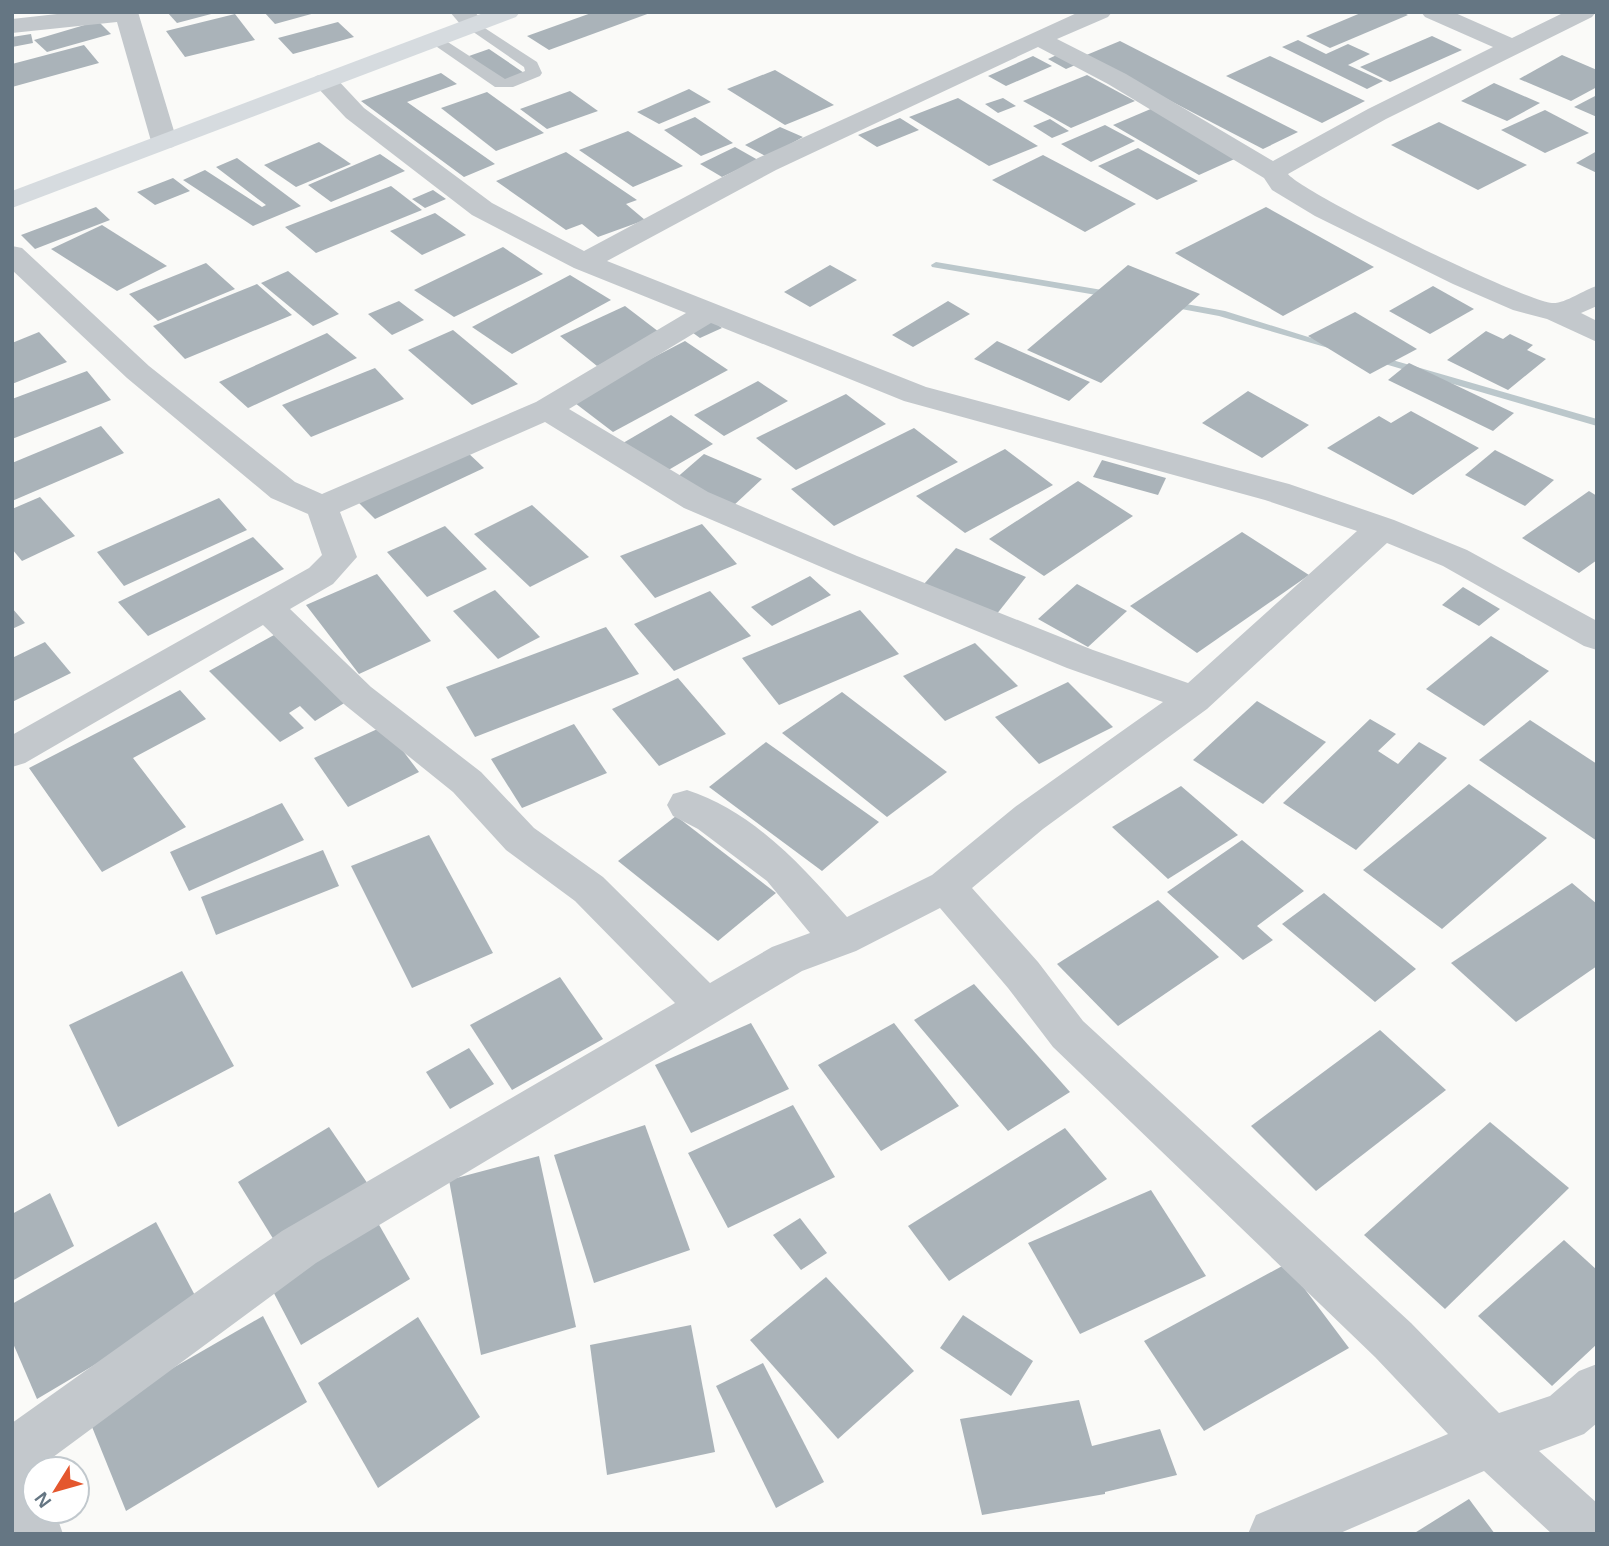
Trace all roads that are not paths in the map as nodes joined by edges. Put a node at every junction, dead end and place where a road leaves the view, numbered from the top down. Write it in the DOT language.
graph roads {
  1 [pos="509,12"];
  2 [pos="1100,12"];
  3 [pos="1433,12"];
  4 [pos="1584,12"];
  5 [pos="126,13"];
  6 [pos="40,17"];
  7 [pos="468,19"];
  8 [pos="1038,25"];
  9 [pos="12,26"];
  10 [pos="435,40"];
  11 [pos="1513,47"];
  12 [pos="325,81"];
  13 [pos="164,141"];
  14 [pos="1273,172"];
  15 [pos="12,200"];
  16 [pos="12,254"];
  17 [pos="584,262"];
  18 [pos="1597,295"];
  19 [pos="709,312"];
  20 [pos="1557,313"];
  21 [pos="1597,333"];
  22 [pos="547,409"];
  23 [pos="322,507"];
  24 [pos="1382,528"];
  25 [pos="266,607"];
  26 [pos="1597,637"];
  27 [pos="1194,699"];
  28 [pos="12,752"];
  29 [pos="687,805"];
  30 [pos="947,886"];
  31 [pos="841,939"];
  32 [pos="707,1008"];
  33 [pos="1597,1389"];
  34 [pos="1491,1441"];
  35 [pos="12,1456"];
  36 [pos="36,1534"];
  37 [pos="1275,1534"];
  38 [pos="1591,1534"];
  1 -- 7 [label="main road"];
  2 -- 8 [label="street"];
  3 -- 11 [label="street"];
  4 -- 11 [label="street"];
  5 -- 6 [label="street"];
  5 -- 13 [label="street"];
  6 -- 9 [label="street"];
  7 -- 10 [label="main road"];
  7 -- 10 [label="lane"];
  8 -- 14 [label="street"];
  8 -- 17 [label="street"];
  10 -- 12 [label="main road"];
  11 -- 14 [label="street"];
  12 -- 13 [label="main road"];
  12 -- 17 [label="street"];
  13 -- 15 [label="main road"];
  14 -- 20 [label="street"];
  16 -- 23 [label="street"];
  17 -- 19 [label="street"];
  18 -- 20 [label="street"];
  19 -- 22 [label="street"];
  19 -- 24 [label="street"];
  20 -- 21 [label="street"];
  22 -- 23 [label="street"];
  22 -- 27 [label="street"];
  23 -- 25 [label="street"];
  24 -- 26 [label="street"];
  24 -- 27 [label="street"];
  25 -- 28 [label="street"];
  25 -- 32 [label="street"];
  27 -- 30 [label="street"];
  29 -- 31 [label="street"];
  30 -- 31 [label="street"];
  30 -- 34 [label="street"];
  31 -- 32 [label="street"];
  32 -- 35 [label="street"];
  33 -- 34 [label="street"];
  34 -- 37 [label="street"];
  34 -- 38 [label="street"];
  35 -- 36 [label="street"];
}
